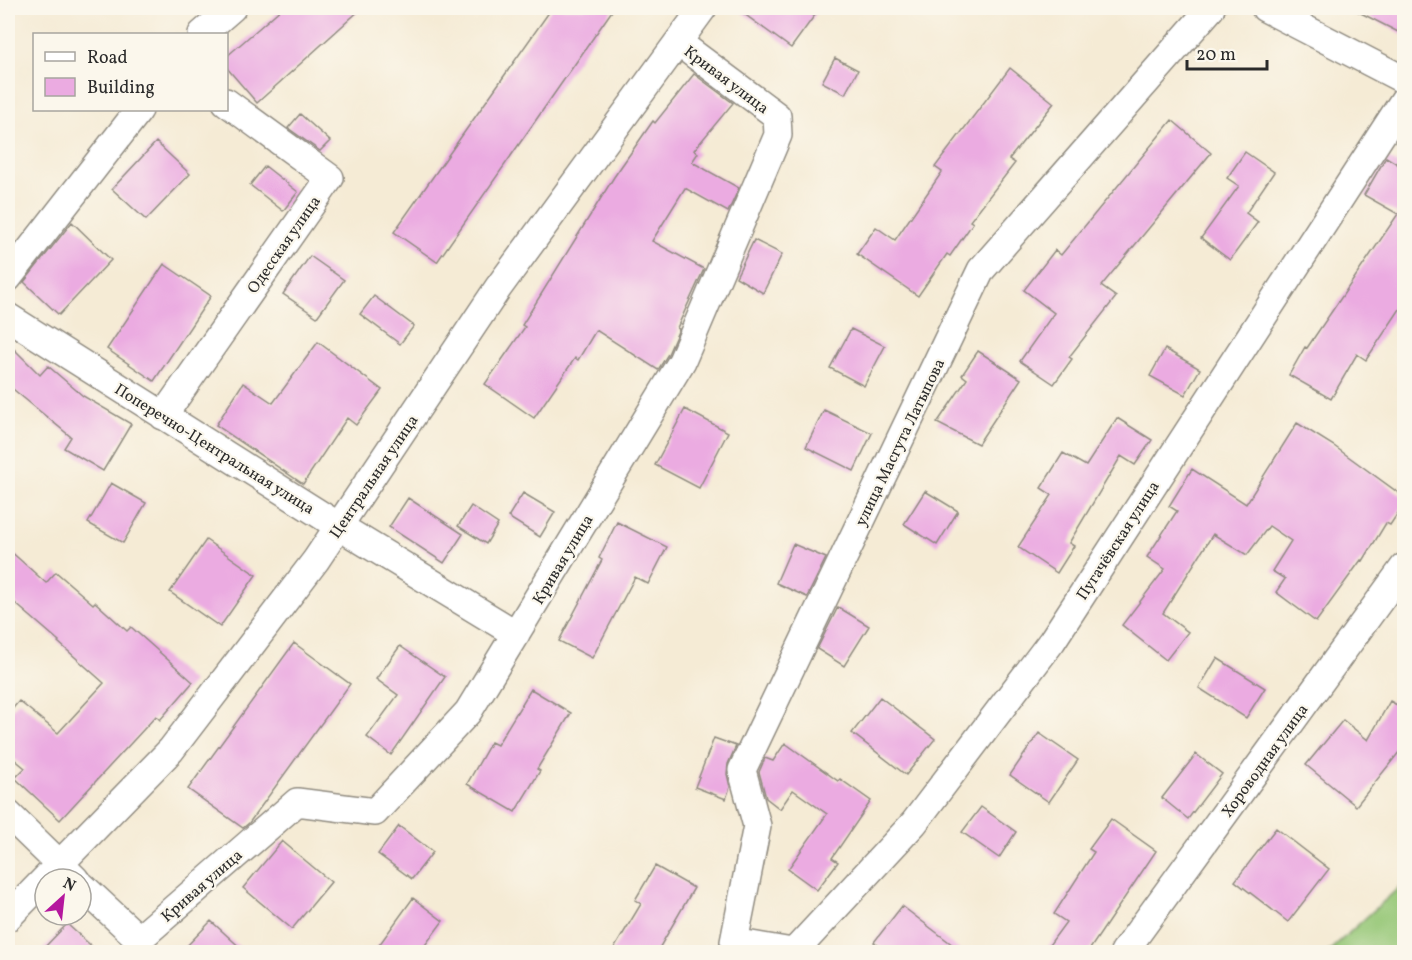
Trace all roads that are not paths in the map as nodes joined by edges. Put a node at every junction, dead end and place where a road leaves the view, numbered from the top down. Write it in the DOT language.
graph roads {
  1 [pos="232,8"];
  2 [pos="703,8"];
  3 [pos="1211,8"];
  4 [pos="1264,8"];
  5 [pos="203,33"];
  6 [pos="679,43"];
  7 [pos="1404,80"];
  8 [pos="1404,100"];
  9 [pos="228,103"];
  10 [pos="138,111"];
  11 [pos="8,278"];
  12 [pos="8,317"];
  13 [pos="162,416"];
  14 [pos="340,526"];
  15 [pos="1404,567"];
  16 [pos="516,634"];
  17 [pos="8,814"];
  18 [pos="62,867"];
  19 [pos="71,867"];
  20 [pos="33,898"];
  21 [pos="93,898"];
  22 [pos="8,917"];
  23 [pos="136,946"];
  24 [pos="728,947"];
  25 [pos="793,952"];
  26 [pos="1124,952"];
  1 -- 5 [label="street"];
  2 -- 6 [label="street, Центральная улица"];
  3 -- 24 [label="street, улица Масгута Латыпова"];
  4 -- 7 [label="street"];
  6 -- 14 [label="street, Центральная улица"];
  6 -- 16 [label="street, Кривая улица"];
  8 -- 25 [label="street, Пугачёвская улица"];
  9 -- 13 [label="street, Одесская улица"];
  10 -- 11 [label="street"];
  12 -- 13 [label="street, Поперечно-Центральная улица"];
  13 -- 14 [label="street, Поперечно-Центральная улица"];
  14 -- 16 [label="street, Поперечно-Центральная улица"];
  14 -- 19 [label="street, Центральная улица"];
  15 -- 26 [label="street, Хороводная улица"];
  16 -- 23 [label="street, Кривая улица"];
  17 -- 18 [label="street"];
  20 -- 22 [label="street, Центральная улица"];
  21 -- 23 [label="street"];
  24 -- 25 [label="street"];
}
